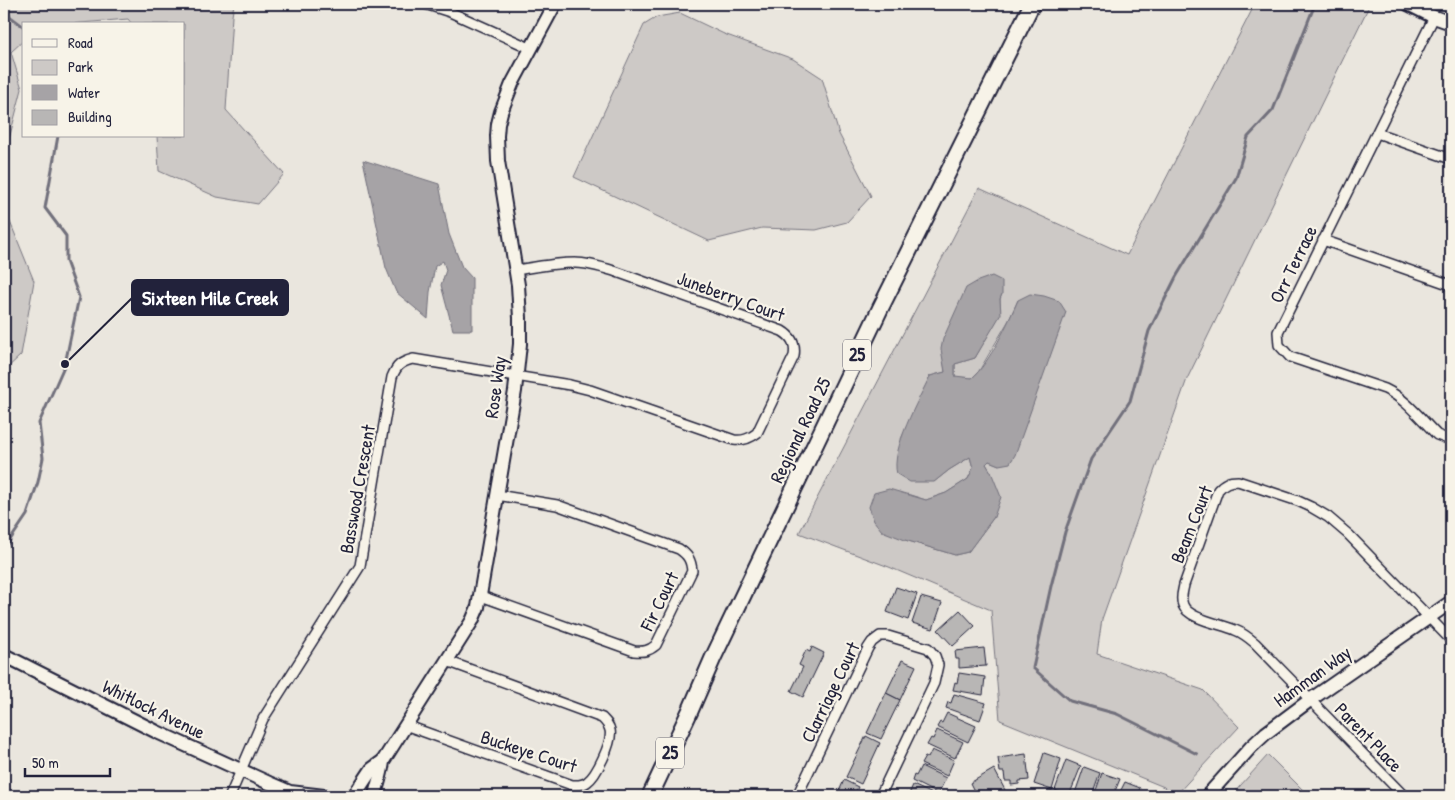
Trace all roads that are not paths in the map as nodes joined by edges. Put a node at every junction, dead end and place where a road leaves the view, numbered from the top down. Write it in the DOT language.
graph roads {
  1 [pos="425,4"];
  2 [pos="554,4"];
  3 [pos="1032,4"];
  4 [pos="1408,4"];
  5 [pos="1434,17"];
  6 [pos="1451,23"];
  7 [pos="530,48"];
  8 [pos="1377,133"];
  9 [pos="1451,159"];
  10 [pos="1323,240"];
  11 [pos="516,270"];
  12 [pos="1451,285"];
  13 [pos="517,376"];
  14 [pos="1451,438"];
  15 [pos="498,495"];
  16 [pos="481,596"];
  17 [pos="1451,602"];
  18 [pos="1428,617"];
  19 [pos="1451,640"];
  20 [pos="4,655"];
  21 [pos="447,661"];
  22 [pos="1310,700"];
  23 [pos="405,725"];
  24 [pos="383,761"];
  25 [pos="241,771"];
  26 [pos="292,794"];
  27 [pos="230,796"];
  28 [pos="324,796"];
  29 [pos="353,796"];
  30 [pos="375,796"];
  31 [pos="650,796"];
  32 [pos="798,796"];
  33 [pos="880,796"];
  34 [pos="1207,796"];
  35 [pos="1404,796"];
  1 -- 7 [label="street"];
  2 -- 7 [label="street, Rose Way"];
  3 -- 31 [label="main road, Regional Road 25 / 25"];
  4 -- 5 [label="street"];
  5 -- 6 [label="street"];
  5 -- 8 [label="street, Orr Terrace"];
  7 -- 11 [label="street, Rose Way"];
  8 -- 9 [label="street"];
  8 -- 10 [label="street, Orr Terrace"];
  10 -- 12 [label="street"];
  10 -- 14 [label="street, Orr Terrace"];
  11 -- 13 [label="street, Rose Way"];
  11 -- 13 [label="street, Juneberry Court"];
  13 -- 15 [label="street, Rose Way"];
  13 -- 25 [label="street, Basswood Crescent"];
  15 -- 16 [label="street, Rose Way"];
  15 -- 16 [label="street, Fir Court"];
  16 -- 21 [label="street, Rose Way"];
  17 -- 18 [label="street, Hamman Way"];
  18 -- 19 [label="street"];
  18 -- 22 [label="street, Hamman Way"];
  18 -- 22 [label="street, Beam Court"];
  20 -- 25 [label="street, Whitlock Avenue"];
  21 -- 23 [label="street, Rose Way"];
  21 -- 23 [label="street, Buckeye Court"];
  22 -- 34 [label="street, Hamman Way"];
  22 -- 35 [label="street, Parent Place"];
  23 -- 24 [label="street, Rose Way"];
  24 -- 29 [label="street, Rose Way"];
  24 -- 30 [label="street, Rose Way"];
  25 -- 26 [label="street, Whitlock Avenue"];
  25 -- 27 [label="street"];
  26 -- 28 [label="street, Whitlock Avenue"];
  32 -- 33 [label="street, Clarriage Court"];
}
